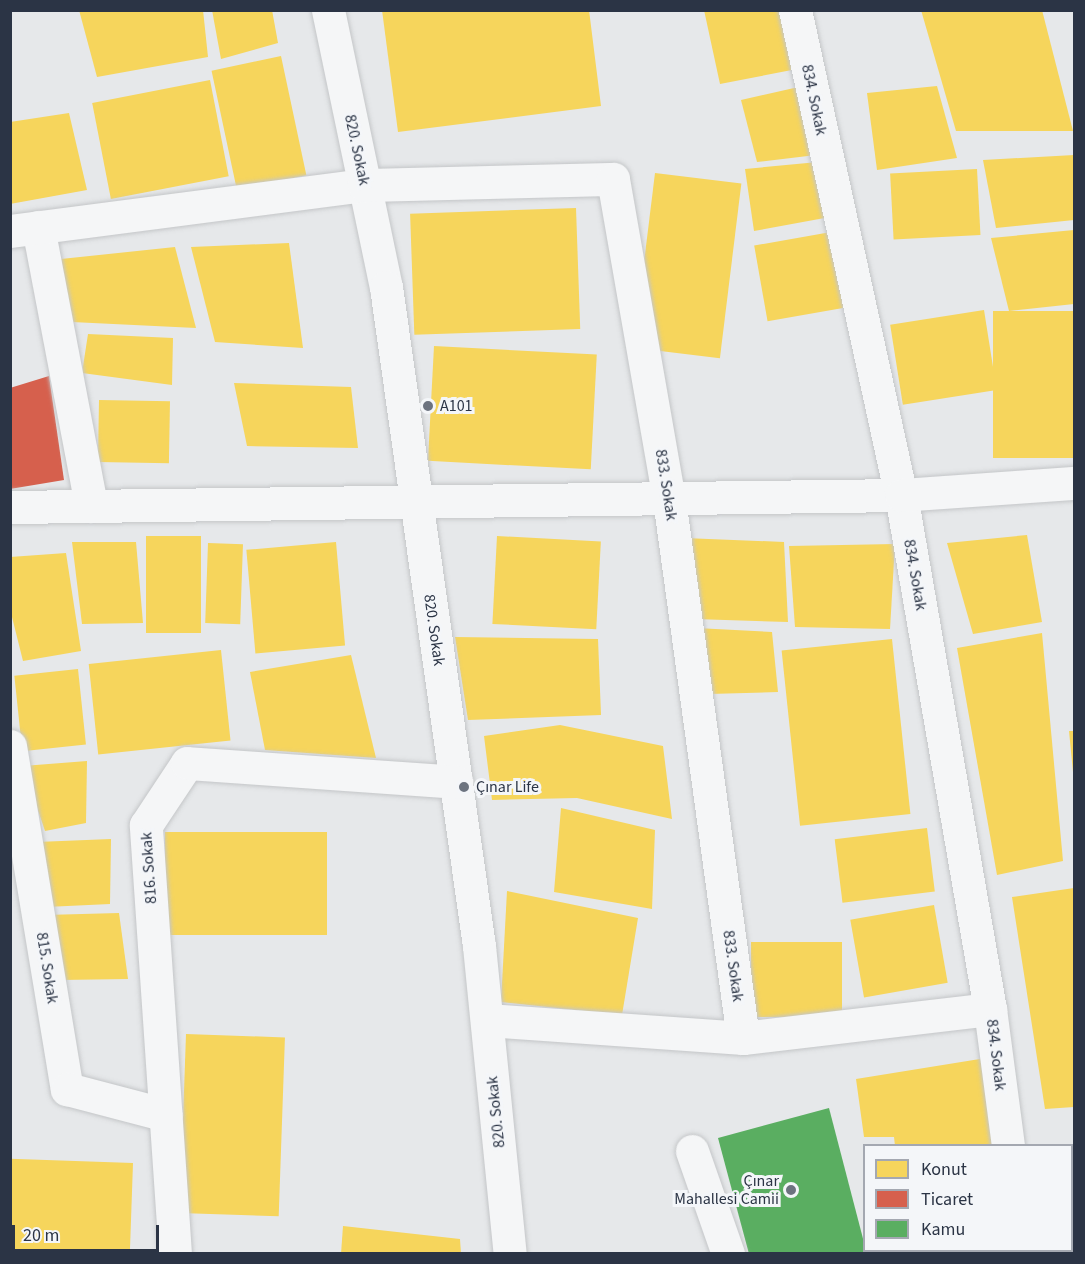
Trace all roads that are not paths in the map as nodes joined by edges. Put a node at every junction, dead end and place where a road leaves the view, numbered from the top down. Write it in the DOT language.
graph roads {
  1 [pos="328,10"];
  2 [pos="795,10"];
  3 [pos="364,185"];
  4 [pos="24,229"];
  5 [pos="1074,483"];
  6 [pos="901,495"];
  7 [pos="669,500"];
  8 [pos="416,501"];
  9 [pos="91,506"];
  10 [pos="10,507"];
  11 [pos="10,746"];
  12 [pos="456,782"];
  13 [pos="990,1009"];
  14 [pos="487,1020"];
  15 [pos="743,1038"];
  16 [pos="166,1115"];
  17 [pos="1008,1144"];
  18 [pos="692,1151"];
  19 [pos="175,1254"];
  20 [pos="510,1254"];
  21 [pos="728,1254"];
  1 -- 3 [label="street, 820. Sokak"];
  2 -- 6 [label="street, 834. Sokak"];
  3 -- 4 [label="street"];
  3 -- 7 [label="street, 833. Sokak"];
  3 -- 8 [label="street, 820. Sokak"];
  4 -- 9 [label="street"];
  5 -- 6 [label="street"];
  6 -- 7 [label="street"];
  6 -- 13 [label="street, 834. Sokak"];
  7 -- 8 [label="street"];
  7 -- 15 [label="street, 833. Sokak"];
  8 -- 9 [label="street"];
  8 -- 12 [label="street, 820. Sokak"];
  9 -- 10 [label="street"];
  11 -- 16 [label="street, 815. Sokak"];
  12 -- 14 [label="street, 820. Sokak"];
  12 -- 16 [label="street, 816. Sokak"];
  13 -- 15 [label="street"];
  13 -- 17 [label="street, 834. Sokak"];
  14 -- 15 [label="street"];
  14 -- 20 [label="street, 820. Sokak"];
  16 -- 19 [label="street, 816. Sokak"];
  18 -- 21 [label="street"];
}
